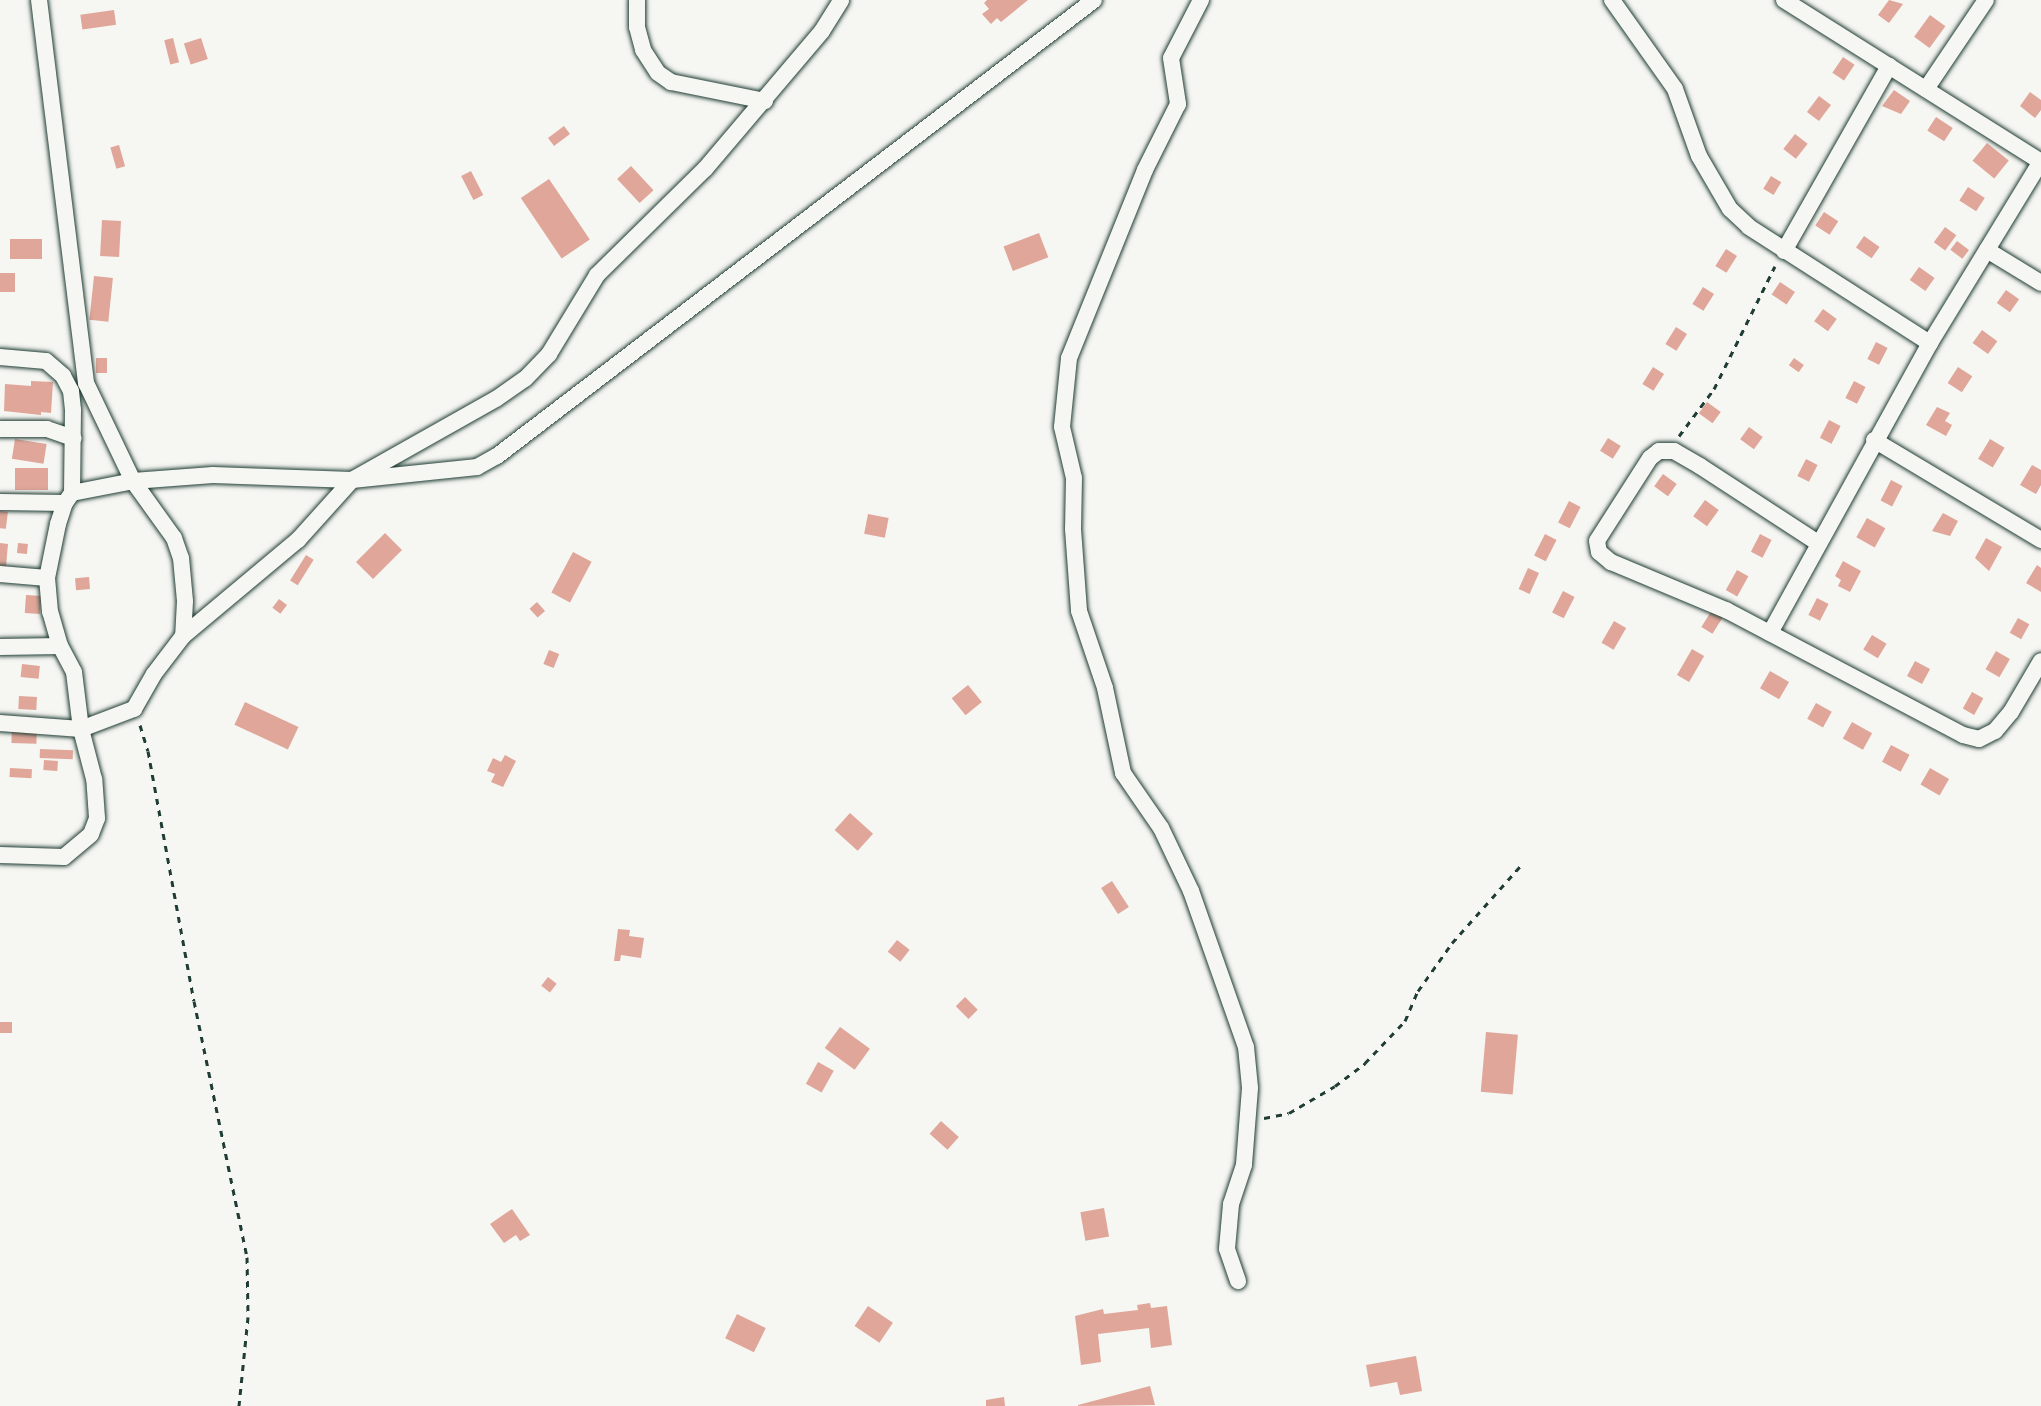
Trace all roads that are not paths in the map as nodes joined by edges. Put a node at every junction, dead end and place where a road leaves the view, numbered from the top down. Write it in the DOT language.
graph roads {
  1 [pos="39,0"];
  2 [pos="637,0"];
  3 [pos="841,0"];
  4 [pos="1094,0"];
  5 [pos="1201,0"];
  6 [pos="1612,0"];
  7 [pos="1784,0"];
  8 [pos="1986,0"];
  9 [pos="1889,66"];
  10 [pos="1926,89"];
  11 [pos="765,101"];
  12 [pos="2041,161"];
  13 [pos="1987,250"];
  14 [pos="1784,251"];
  15 [pos="2041,283"];
  16 [pos="1930,343"];
  17 [pos="0,357"];
  18 [pos="79,387"];
  19 [pos="0,429"];
  20 [pos="73,438"];
  21 [pos="1874,440"];
  22 [pos="352,480"];
  23 [pos="133,481"];
  24 [pos="68,498"];
  25 [pos="0,502"];
  26 [pos="2041,540"];
  27 [pos="1818,543"];
  28 [pos="0,574"];
  29 [pos="47,578"];
  30 [pos="1770,633"];
  31 [pos="183,636"];
  32 [pos="60,646"];
  33 [pos="0,647"];
  34 [pos="2041,661"];
  35 [pos="0,723"];
  36 [pos="81,729"];
  37 [pos="0,855"];
  38 [pos="1238,1281"];
  1 -- 18 [label="street"];
  2 -- 11 [label="street"];
  3 -- 11 [label="street"];
  4 -- 22 [label="street"];
  5 -- 38 [label="street"];
  6 -- 14 [label="street"];
  7 -- 9 [label="street"];
  8 -- 10 [label="street"];
  9 -- 10 [label="street"];
  9 -- 14 [label="street"];
  10 -- 12 [label="street"];
  11 -- 22 [label="street"];
  12 -- 13 [label="street"];
  13 -- 15 [label="street"];
  13 -- 16 [label="street"];
  14 -- 16 [label="street"];
  16 -- 21 [label="street"];
  17 -- 18 [label="street"];
  18 -- 20 [label="street"];
  18 -- 23 [label="street"];
  19 -- 20 [label="street"];
  20 -- 24 [label="street"];
  21 -- 26 [label="street"];
  21 -- 27 [label="street"];
  22 -- 23 [label="street"];
  22 -- 31 [label="street"];
  23 -- 24 [label="street"];
  23 -- 31 [label="street"];
  24 -- 25 [label="street"];
  24 -- 29 [label="street"];
  27 -- 30 [label="street"];
  27 -- 30 [label="street"];
  28 -- 29 [label="street"];
  29 -- 32 [label="street"];
  30 -- 34 [label="street"];
  31 -- 36 [label="street"];
  32 -- 33 [label="street"];
  32 -- 36 [label="street"];
  35 -- 36 [label="street"];
  36 -- 37 [label="street"];
}
